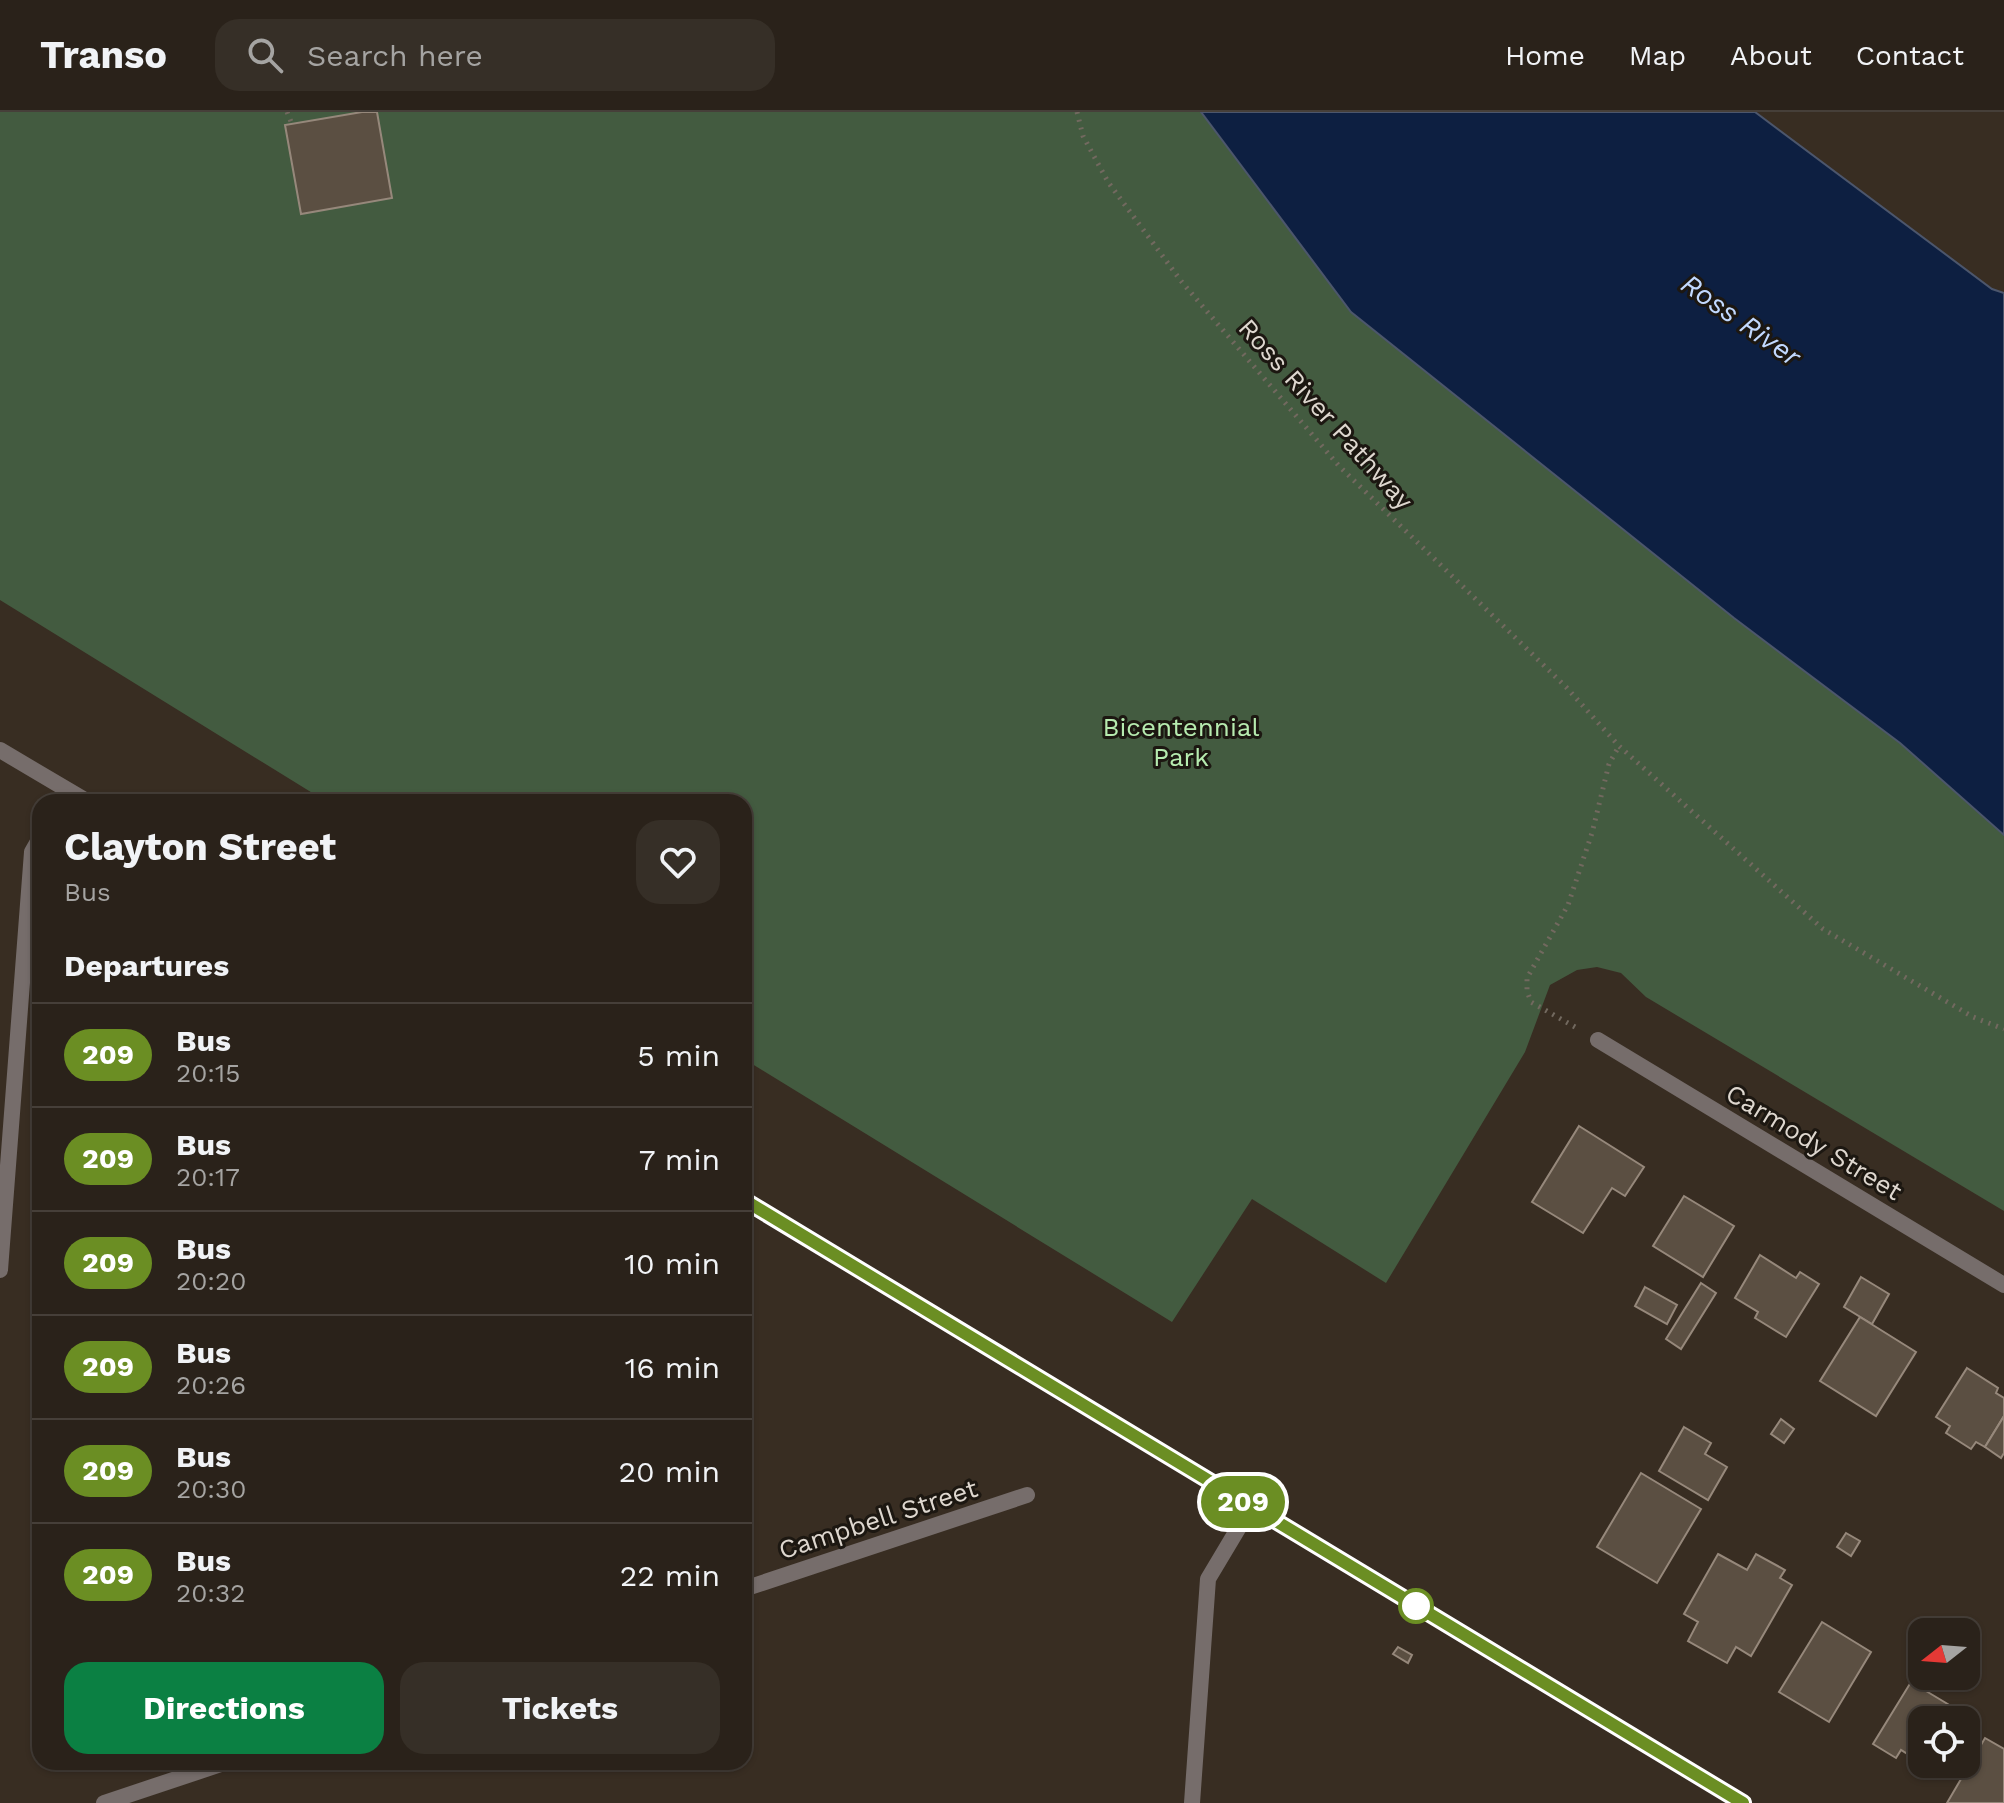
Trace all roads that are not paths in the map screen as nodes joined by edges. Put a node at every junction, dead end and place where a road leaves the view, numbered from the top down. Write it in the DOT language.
graph roads {
  1 [pos="0,750"];
  2 [pos="61,794"];
  3 [pos="32,852"];
  4 [pos="1598,1040"];
  5 [pos="752,1205"];
  6 [pos="0,1270"];
  7 [pos="2004,1285"];
  8 [pos="1027,1495"];
  9 [pos="1251,1507"];
  10 [pos="752,1586"];
  11 [pos="203,1770"];
  12 [pos="104,1803"];
  13 [pos="1192,1803"];
  14 [pos="1743,1803"];
  1 -- 2 [label="street"];
  3 -- 6 [label="street"];
  4 -- 7 [label="street, Carmody Street"];
  5 -- 9 [label="street"];
  8 -- 10 [label="street, Campbell Street"];
  9 -- 13 [label="street"];
  9 -- 14 [label="street"];
  11 -- 12 [label="street"];
}
